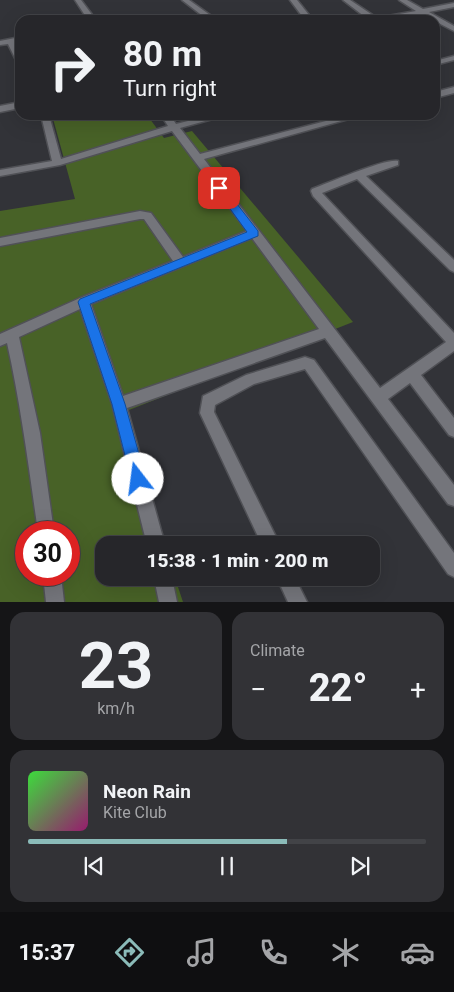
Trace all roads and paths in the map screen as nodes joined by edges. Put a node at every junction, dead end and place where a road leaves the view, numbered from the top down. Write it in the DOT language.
graph roads {
  1 [pos="78,0"];
  2 [pos="185,0"];
  3 [pos="293,0"];
  4 [pos="346,0"];
  5 [pos="402,0"];
  6 [pos="454,5"];
  7 [pos="420,11"];
  8 [pos="88,15"];
  9 [pos="206,15"];
  10 [pos="305,15"];
  11 [pos="364,15"];
  12 [pos="402,15"];
  13 [pos="428,15"];
  14 [pos="440,22"];
  15 [pos="454,29"];
  16 [pos="15,40"];
  17 [pos="10,41"];
  18 [pos="0,43"];
  19 [pos="15,50"];
  20 [pos="454,58"];
  21 [pos="440,62"];
  22 [pos="454,90"];
  23 [pos="440,94"];
  24 [pos="15,106"];
  25 [pos="0,109"];
  26 [pos="45,120"];
  27 [pos="169,120"];
  28 [pos="203,120"];
  29 [pos="340,120"];
  30 [pos="174,127"];
  31 [pos="196,158"];
  32 [pos="57,163"];
  33 [pos="396,163"];
  34 [pos="0,173"];
  35 [pos="359,175"];
  36 [pos="254,233"];
  37 [pos="0,242"];
  38 [pos="181,263"];
  39 [pos="454,267"];
  40 [pos="84,302"];
  41 [pos="329,331"];
  42 [pos="6,337"];
  43 [pos="454,343"];
  44 [pos="412,375"];
  45 [pos="378,397"];
  46 [pos="119,404"];
  47 [pos="454,430"];
  48 [pos="454,498"];
  49 [pos="45,521"];
  50 [pos="154,536"];
  51 [pos="266,536"];
  52 [pos="454,568"];
  53 [pos="53,586"];
  54 [pos="165,586"];
  55 [pos="290,586"];
  56 [pos="55,602"];
  57 [pos="168,602"];
  58 [pos="298,602"];
  1 -- 8 [label="street"];
  2 -- 9 [label="street"];
  3 -- 10 [label="street"];
  4 -- 11 [label="street"];
  5 -- 7 [label="street"];
  6 -- 7 [label="street"];
  7 -- 12 [label="street"];
  7 -- 13 [label="street"];
  14 -- 15 [label="street"];
  16 -- 17 [label="street"];
  17 -- 18 [label="street"];
  17 -- 19 [label="street"];
  20 -- 21 [label="street"];
  22 -- 23 [label="street"];
  24 -- 25 [label="street"];
  26 -- 32 [label="street"];
  27 -- 30 [label="street"];
  28 -- 30 [label="street"];
  29 -- 31 [label="street"];
  30 -- 31 [label="street"];
  30 -- 32 [label="street"];
  31 -- 36 [label="street"];
  32 -- 34 [label="street"];
  33 -- 35 [label="street"];
  35 -- 39 [label="street"];
  35 -- 43 [label="street"];
  36 -- 38 [label="street"];
  36 -- 41 [label="street"];
  37 -- 38 [label="street"];
  38 -- 40 [label="street"];
  40 -- 42 [label="street"];
  40 -- 46 [label="street"];
  41 -- 45 [label="street"];
  41 -- 46 [label="street"];
  42 -- 49 [label="street"];
  43 -- 44 [label="street"];
  44 -- 45 [label="street"];
  44 -- 47 [label="street"];
  45 -- 48 [label="street"];
  46 -- 50 [label="street"];
  51 -- 52 [label="street"];
  53 -- 56 [label="street"];
  54 -- 57 [label="street"];
  55 -- 58 [label="street"];
}
